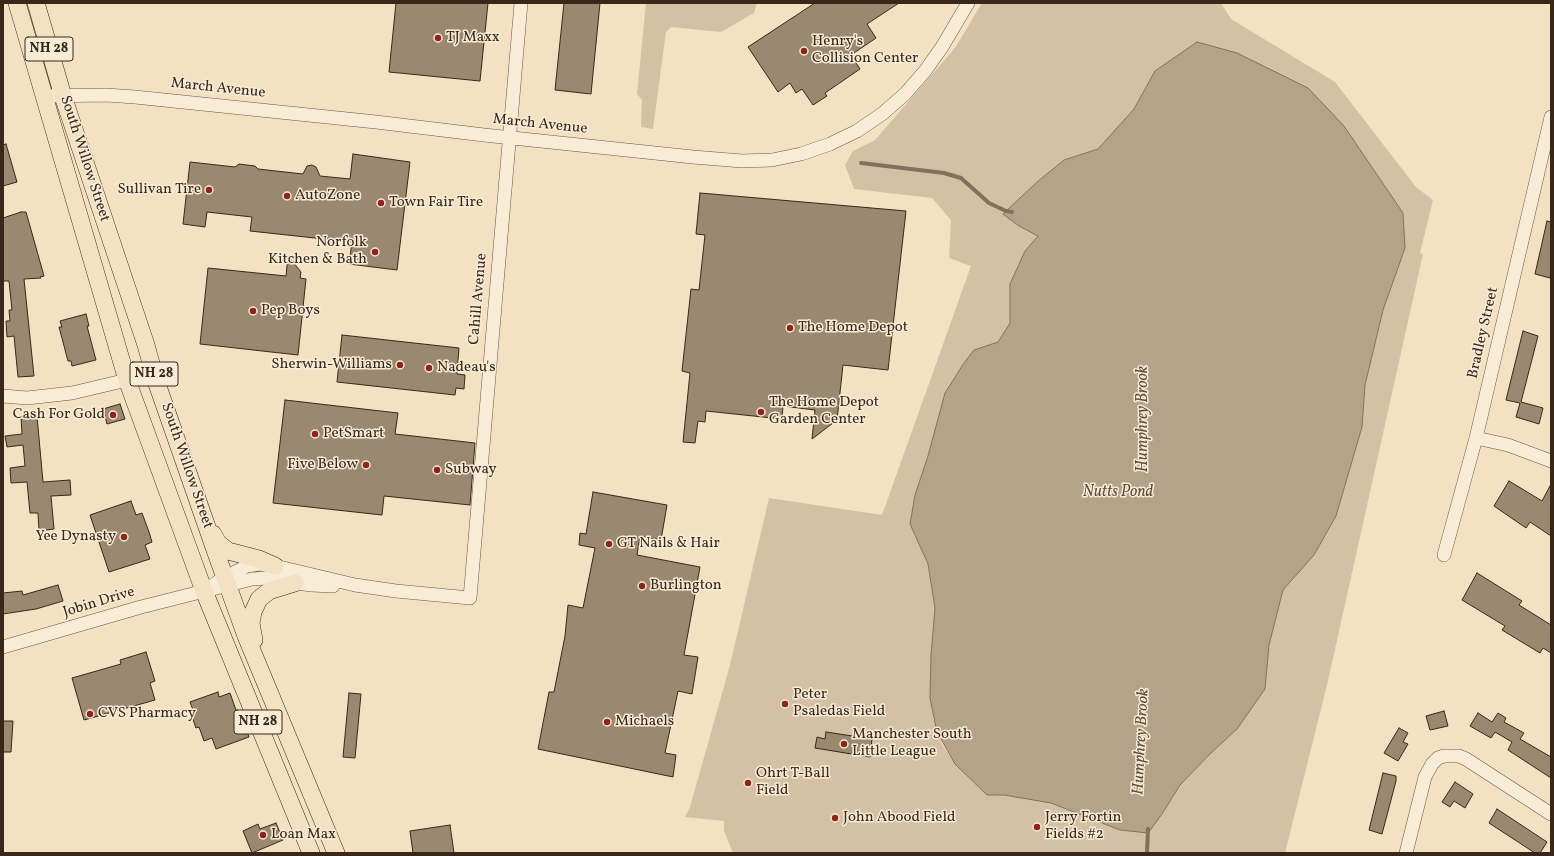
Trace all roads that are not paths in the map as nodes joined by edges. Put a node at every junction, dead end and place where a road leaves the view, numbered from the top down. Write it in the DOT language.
graph roads {
  1 [pos="17,3"];
  2 [pos="36,3"];
  3 [pos="521,3"];
  4 [pos="968,3"];
  5 [pos="44,96"];
  6 [pos="63,96"];
  7 [pos="1551,117"];
  8 [pos="509,137"];
  9 [pos="1546,159"];
  10 [pos="155,378"];
  11 [pos="127,380"];
  12 [pos="3,396"];
  13 [pos="1476,438"];
  14 [pos="1551,461"];
  15 [pos="203,514"];
  16 [pos="1444,555"];
  17 [pos="274,566"];
  18 [pos="226,581"];
  19 [pos="295,583"];
  20 [pos="355,586"];
  21 [pos="204,591"];
  22 [pos="3,647"];
  23 [pos="267,686"];
  24 [pos="1551,814"];
  25 [pos="311,853"];
  26 [pos="336,853"];
  27 [pos="1406,853"];
  1 -- 5 [label="main road, South Willow Street / NH 28"];
  2 -- 6 [label="main road, South Willow Street / NH 28"];
  3 -- 8 [label="street, Cahill Avenue"];
  4 -- 8 [label="street, March Avenue"];
  5 -- 6 [label="street, March Avenue"];
  5 -- 11 [label="main road, South Willow Street / NH 28"];
  6 -- 8 [label="street, March Avenue"];
  6 -- 10 [label="main road, South Willow Street / NH 28"];
  7 -- 9 [label="street, Bradley Street"];
  8 -- 20 [label="street, Cahill Avenue"];
  9 -- 13 [label="street, Bradley Street"];
  10 -- 11 [label="street"];
  10 -- 15 [label="main road, South Willow Street / NH 28"];
  11 -- 12 [label="street"];
  11 -- 21 [label="main road, South Willow Street / NH 28"];
  13 -- 14 [label="street"];
  13 -- 16 [label="street, Bradley Street"];
  15 -- 17 [label="main road"];
  15 -- 18 [label="main road, South Willow Street / NH 28"];
  17 -- 18 [label="street"];
  17 -- 20 [label="street"];
  18 -- 19 [label="street"];
  18 -- 21 [label="street, Jobin Drive"];
  18 -- 23 [label="main road, South Willow Street / NH 28"];
  19 -- 20 [label="street"];
  19 -- 23 [label="main road"];
  21 -- 22 [label="street, Jobin Drive"];
  21 -- 25 [label="main road, South Willow Street / NH 28"];
  23 -- 26 [label="main road, South Willow Street / NH 28"];
  24 -- 27 [label="street"];
}
